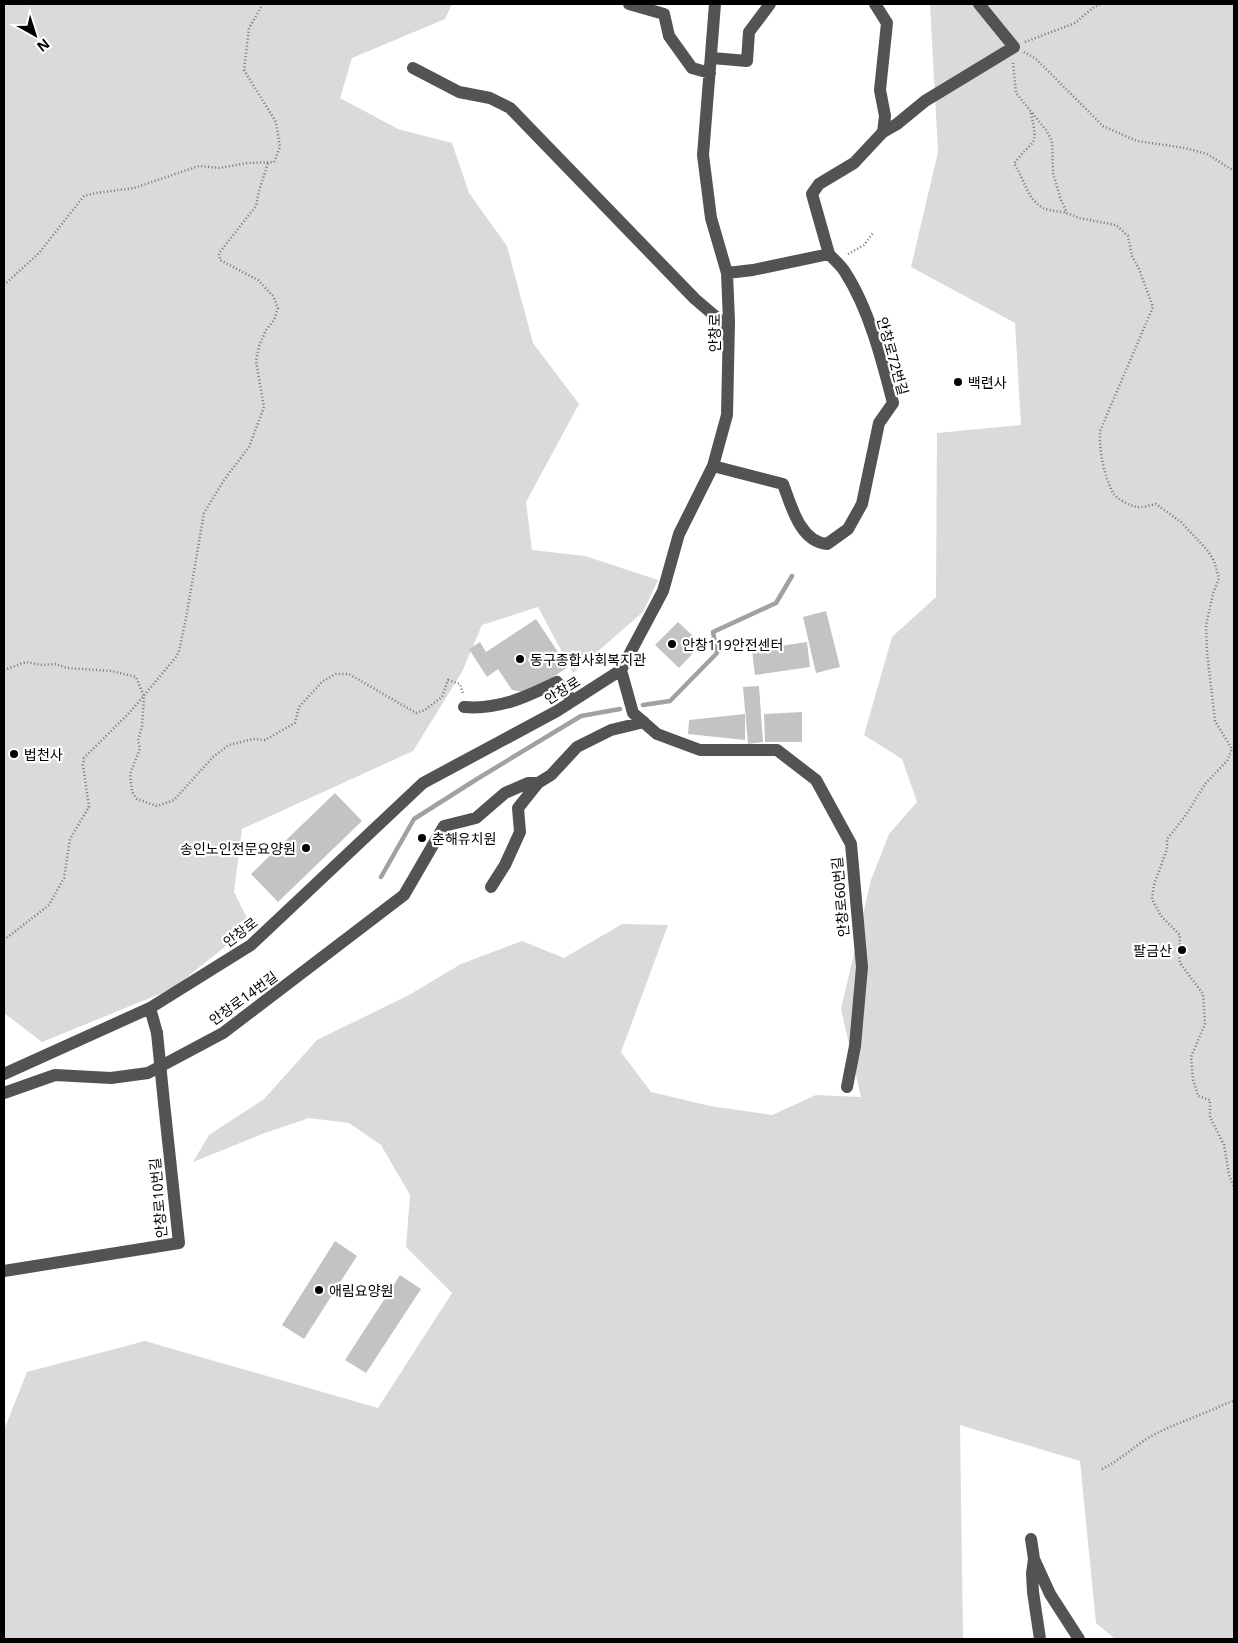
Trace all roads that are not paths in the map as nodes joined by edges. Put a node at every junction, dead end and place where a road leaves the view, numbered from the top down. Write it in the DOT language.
graph roads {
  1 [pos="629,4"];
  2 [pos="715,4"];
  3 [pos="770,4"];
  4 [pos="875,4"];
  5 [pos="979,4"];
  6 [pos="712,58"];
  7 [pos="413,68"];
  8 [pos="710,73"];
  9 [pos="883,132"];
  10 [pos="829,254"];
  11 [pos="727,273"];
  12 [pos="729,328"];
  13 [pos="713,466"];
  14 [pos="621,670"];
  15 [pos="573,701"];
  16 [pos="464,707"];
  17 [pos="644,722"];
  18 [pos="538,783"];
  19 [pos="490,887"];
  20 [pos="150,1008"];
  21 [pos="4,1074"];
  22 [pos="847,1087"];
  23 [pos="4,1093"];
  24 [pos="4,1270"];
  25 [pos="1031,1539"];
  26 [pos="1034,1559"];
  27 [pos="1040,1639"];
  28 [pos="1079,1639"];
  1 -- 8 [label="street"];
  2 -- 6 [label="street, 안창로"];
  3 -- 6 [label="street"];
  4 -- 9 [label="street"];
  5 -- 9 [label="street, 안창로72번길"];
  6 -- 8 [label="street, 안창로"];
  7 -- 12 [label="street"];
  8 -- 11 [label="street, 안창로"];
  9 -- 10 [label="street, 안창로72번길"];
  10 -- 11 [label="street"];
  10 -- 13 [label="street, 안창로72번길"];
  11 -- 12 [label="street, 안창로"];
  12 -- 13 [label="street, 안창로"];
  13 -- 14 [label="street, 안창로"];
  14 -- 15 [label="street, 안창로"];
  14 -- 17 [label="street, 안창로60번길"];
  15 -- 16 [label="street"];
  15 -- 20 [label="street, 안창로"];
  17 -- 18 [label="street"];
  17 -- 22 [label="street, 안창로60번길"];
  18 -- 19 [label="street"];
  18 -- 23 [label="street, 안창로14번길"];
  20 -- 21 [label="street, 안창로"];
  20 -- 24 [label="street, 안창로10번길, bridge"];
  25 -- 26 [label="street"];
  26 -- 27 [label="street"];
  26 -- 28 [label="street"];
}
